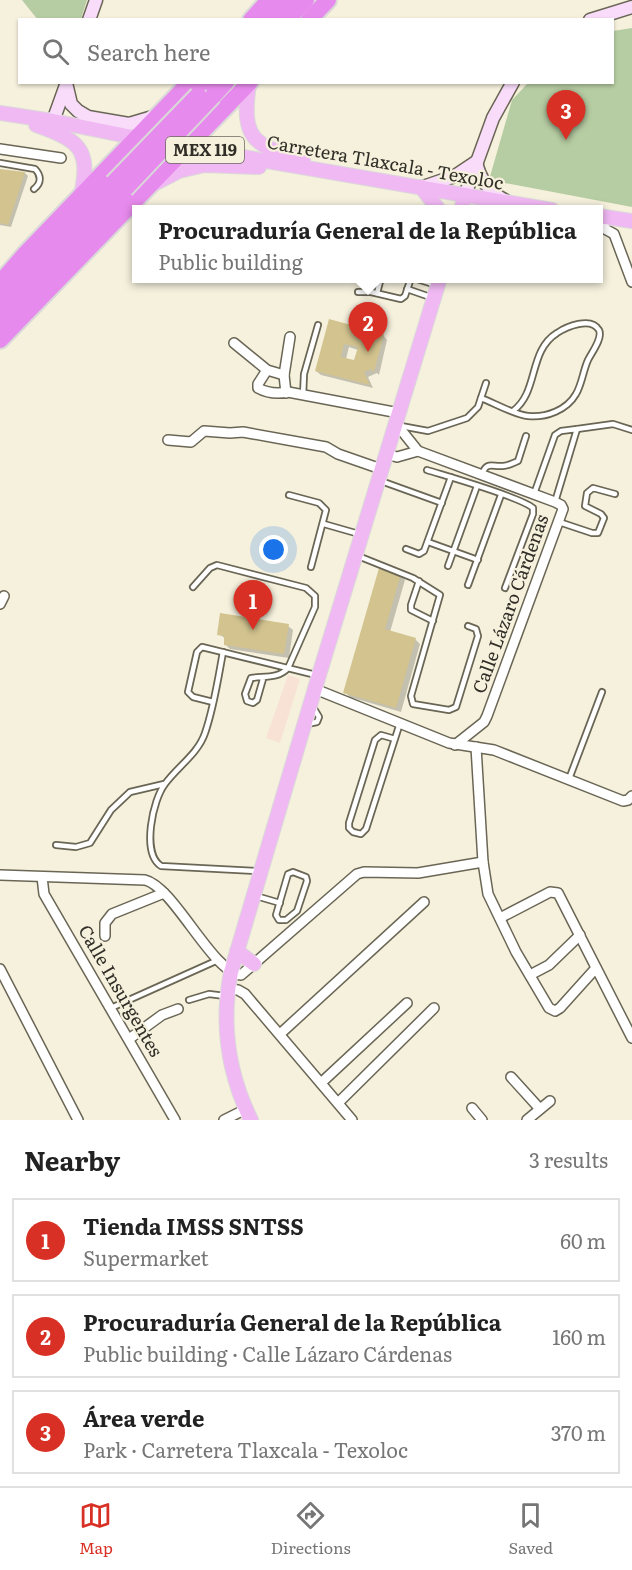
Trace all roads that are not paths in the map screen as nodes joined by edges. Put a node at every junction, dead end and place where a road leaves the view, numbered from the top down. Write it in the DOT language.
graph roads {
  1 [pos="96,0"];
  2 [pos="269,0"];
  3 [pos="287,0"];
  4 [pos="306,0"];
  5 [pos="328,0"];
  6 [pos="632,7"];
  7 [pos="90,18"];
  8 [pos="253,18"];
  9 [pos="270,18"];
  10 [pos="289,18"];
  11 [pos="311,18"];
  12 [pos="596,18"];
  13 [pos="66,84"];
  14 [pos="66,84"];
  15 [pos="219,84"];
  16 [pos="248,84"];
  17 [pos="249,84"];
  18 [pos="512,84"];
  19 [pos="203,89"];
  20 [pos="173,101"];
  21 [pos="3,114"];
  22 [pos="157,116"];
  23 [pos="53,121"];
  24 [pos="204,130"];
  25 [pos="136,138"];
  26 [pos="188,147"];
  27 [pos="0,149"];
  28 [pos="30,153"];
  29 [pos="61,158"];
  30 [pos="116,159"];
  31 [pos="476,162"];
  32 [pos="0,163"];
  33 [pos="290,165"];
  34 [pos="28,166"];
  35 [pos="357,176"];
  36 [pos="151,185"];
  37 [pos="119,186"];
  38 [pos="421,187"];
  39 [pos="34,189"];
  40 [pos="81,195"];
  41 [pos="465,195"];
  42 [pos="507,202"];
  43 [pos="435,205"];
  44 [pos="462,205"];
  45 [pos="499,205"];
  46 [pos="524,205"];
  47 [pos="603,216"];
  48 [pos="632,221"];
  49 [pos="603,224"];
  50 [pos="632,282"];
  51 [pos="0,283"];
  52 [pos="380,283"];
  53 [pos="410,283"];
  54 [pos="438,287"];
  55 [pos="407,289"];
  56 [pos="358,292"];
  57 [pos="377,293"];
  58 [pos="0,303"];
  59 [pos="0,321"];
  60 [pos="318,325"];
  61 [pos="290,337"];
  62 [pos="0,340"];
  63 [pos="234,343"];
  64 [pos="267,370"];
  65 [pos="284,375"];
  66 [pos="486,383"];
  67 [pos="286,393"];
  68 [pos="303,396"];
  69 [pos="481,398"];
  70 [pos="513,411"];
  71 [pos="396,421"];
  72 [pos="577,429"];
  73 [pos="632,430"];
  74 [pos="526,436"];
  75 [pos="168,440"];
  76 [pos="418,451"];
  77 [pos="386,454"];
  78 [pos="427,470"];
  79 [pos="482,474"];
  80 [pos="380,475"];
  81 [pos="451,477"];
  82 [pos="477,486"];
  83 [pos="534,494"];
  84 [pos="615,494"];
  85 [pos="289,495"];
  86 [pos="501,495"];
  87 [pos="555,502"];
  88 [pos="442,503"];
  89 [pos="559,522"];
  90 [pos="324,524"];
  91 [pos="362,535"];
  92 [pos="428,542"];
  93 [pos="406,549"];
  94 [pos="453,551"];
  95 [pos="356,555"];
  96 [pos="478,560"];
  97 [pos="448,566"];
  98 [pos="311,567"];
  99 [pos="419,581"];
  100 [pos="468,585"];
  101 [pos="193,587"];
  102 [pos="505,588"];
  103 [pos="433,621"];
  104 [pos="468,626"];
  105 [pos="223,652"];
  106 [pos="288,668"];
  107 [pos="263,679"];
  108 [pos="317,682"];
  109 [pos="602,692"];
  110 [pos="213,702"];
  111 [pos="400,723"];
  112 [pos="394,739"];
  113 [pos="455,745"];
  114 [pos="476,747"];
  115 [pos="569,779"];
  116 [pos="164,784"];
  117 [pos="630,798"];
  118 [pos="56,845"];
  119 [pos="483,862"];
  120 [pos="261,871"];
  121 [pos="0,875"];
  122 [pos="42,877"];
  123 [pos="164,893"];
  124 [pos="254,895"];
  125 [pos="424,902"];
  126 [pos="280,903"];
  127 [pos="500,918"];
  128 [pos="580,935"];
  129 [pos="105,936"];
  130 [pos="237,951"];
  131 [pos="219,959"];
  132 [pos="254,964"];
  133 [pos="596,968"];
  134 [pos="0,972"];
  135 [pos="231,972"];
  136 [pos="530,975"];
  137 [pos="228,992"];
  138 [pos="189,1000"];
  139 [pos="407,1003"];
  140 [pos="111,1008"];
  141 [pos="434,1008"];
  142 [pos="178,1009"];
  143 [pos="280,1034"];
  144 [pos="632,1038"];
  145 [pos="129,1039"];
  146 [pos="511,1077"];
  147 [pos="321,1083"];
  148 [pos="550,1101"];
  149 [pos="338,1103"];
  150 [pos="472,1108"];
  151 [pos="540,1110"];
  152 [pos="248,1115"];
  153 [pos="78,1120"];
  154 [pos="175,1120"];
  155 [pos="224,1120"];
  156 [pos="351,1120"];
  157 [pos="482,1120"];
  158 [pos="527,1120"];
  1 -- 7 [label="main road"];
  2 -- 8 [label="highway"];
  3 -- 9 [label="highway"];
  4 -- 10 [label="highway"];
  5 -- 11 [label="highway"];
  6 -- 12 [label="main road"];
  13 -- 22 [label="main road"];
  14 -- 23 [label="main road"];
  15 -- 19 [label="highway"];
  16 -- 24 [label="highway"];
  17 -- 35 [label="main road"];
  18 -- 31 [label="main road"];
  19 -- 20 [label="highway"];
  19 -- 37 [label="highway, bridge"];
  20 -- 22 [label="highway"];
  20 -- 24 [label="highway"];
  21 -- 23 [label="main road, Carretera Tlaxcala - Texoloc / MEX 119"];
  21 -- 40 [label="main road"];
  22 -- 25 [label="highway"];
  23 -- 25 [label="main road, Carretera Tlaxcala - Texoloc / MEX 119"];
  24 -- 26 [label="highway"];
  25 -- 26 [label="main road, Carretera Tlaxcala - Texoloc / MEX 119"];
  25 -- 30 [label="highway"];
  26 -- 33 [label="main road, Carretera Tlaxcala - Texoloc / MEX 119"];
  26 -- 36 [label="highway"];
  27 -- 28 [label="street"];
  28 -- 29 [label="street"];
  28 -- 34 [label="lane"];
  30 -- 36 [label="highway"];
  30 -- 40 [label="highway"];
  31 -- 38 [label="main road"];
  31 -- 41 [label="main road"];
  31 -- 42 [label="main road"];
  32 -- 34 [label="lane"];
  33 -- 35 [label="main road, Carretera Tlaxcala - Texoloc / MEX 119"];
  33 -- 36 [label="main road"];
  34 -- 39 [label="lane"];
  35 -- 38 [label="main road, Carretera Tlaxcala - Texoloc / MEX 119"];
  36 -- 62 [label="highway"];
  37 -- 58 [label="highway"];
  37 -- 59 [label="highway"];
  38 -- 41 [label="main road, Carretera Tlaxcala - Texoloc / MEX 119"];
  38 -- 43 [label="main road"];
  40 -- 51 [label="highway"];
  41 -- 42 [label="main road, Carretera Tlaxcala - Texoloc / MEX 119"];
  41 -- 44 [label="main road"];
  42 -- 45 [label="main road"];
  42 -- 46 [label="main road, Carretera Tlaxcala - Texoloc / MEX 119"];
  47 -- 48 [label="main road"];
  49 -- 50 [label="street"];
  52 -- 57 [label="lane"];
  53 -- 55 [label="lane"];
  54 -- 55 [label="lane"];
  54 -- 71 [label="main road"];
  55 -- 57 [label="lane"];
  56 -- 57 [label="lane"];
  60 -- 68 [label="lane"];
  61 -- 65 [label="street"];
  63 -- 64 [label="street"];
  64 -- 65 [label="street"];
  64 -- 67 [label="street"];
  65 -- 67 [label="street"];
  66 -- 69 [label="lane"];
  67 -- 68 [label="street"];
  68 -- 71 [label="street"];
  69 -- 70 [label="lane"];
  69 -- 71 [label="lane"];
  70 -- 70 [label="lane"];
  71 -- 76 [label="street, Calle Lázaro Cárdenas"];
  71 -- 77 [label="main road"];
  72 -- 73 [label="lane"];
  72 -- 83 [label="lane"];
  72 -- 87 [label="lane"];
  74 -- 79 [label="lane"];
  75 -- 80 [label="street"];
  76 -- 77 [label="street, Calle Lázaro Cárdenas"];
  76 -- 79 [label="street, Calle Lázaro Cárdenas"];
  77 -- 80 [label="main road"];
  78 -- 81 [label="lane"];
  79 -- 83 [label="street, Calle Lázaro Cárdenas"];
  80 -- 88 [label="lane"];
  80 -- 91 [label="main road"];
  81 -- 82 [label="lane"];
  81 -- 88 [label="lane"];
  82 -- 86 [label="lane"];
  82 -- 94 [label="lane"];
  83 -- 87 [label="street, Calle Lázaro Cárdenas"];
  84 -- 89 [label="lane"];
  85 -- 90 [label="lane"];
  86 -- 96 [label="lane"];
  86 -- 102 [label="lane"];
  87 -- 89 [label="street, Calle Lázaro Cárdenas"];
  88 -- 92 [label="lane"];
  89 -- 113 [label="street, Calle Lázaro Cárdenas"];
  90 -- 91 [label="lane"];
  90 -- 98 [label="lane"];
  91 -- 95 [label="main road"];
  92 -- 93 [label="lane"];
  92 -- 94 [label="lane"];
  94 -- 96 [label="lane"];
  94 -- 97 [label="lane"];
  95 -- 99 [label="lane"];
  95 -- 108 [label="main road"];
  96 -- 100 [label="lane"];
  99 -- 103 [label="lane"];
  99 -- 103 [label="lane"];
  101 -- 106 [label="lane"];
  103 -- 104 [label="lane"];
  105 -- 106 [label="lane"];
  105 -- 110 [label="lane"];
  105 -- 110 [label="lane"];
  106 -- 107 [label="lane"];
  106 -- 108 [label="lane"];
  107 -- 107 [label="lane"];
  108 -- 111 [label="street"];
  108 -- 120 [label="main road"];
  109 -- 115 [label="lane"];
  110 -- 116 [label="lane"];
  111 -- 112 [label="lane"];
  111 -- 113 [label="street"];
  112 -- 112 [label="lane"];
  113 -- 114 [label="street"];
  114 -- 115 [label="street"];
  114 -- 119 [label="street"];
  115 -- 117 [label="street"];
  116 -- 118 [label="lane"];
  116 -- 120 [label="lane"];
  119 -- 127 [label="street"];
  119 -- 132 [label="street"];
  120 -- 124 [label="main road"];
  121 -- 122 [label="street"];
  122 -- 123 [label="street"];
  122 -- 140 [label="street, Calle Insurgentes"];
  123 -- 129 [label="street"];
  123 -- 131 [label="street"];
  124 -- 126 [label="lane"];
  124 -- 130 [label="main road"];
  125 -- 143 [label="street"];
  126 -- 126 [label="lane"];
  127 -- 128 [label="street"];
  127 -- 136 [label="street"];
  128 -- 133 [label="street"];
  128 -- 136 [label="street"];
  130 -- 132 [label="main road"];
  130 -- 135 [label="main road"];
  131 -- 135 [label="street"];
  131 -- 140 [label="lane"];
  132 -- 135 [label="street"];
  133 -- 136 [label="street"];
  133 -- 144 [label="street"];
  134 -- 153 [label="street"];
  135 -- 137 [label="main road"];
  137 -- 138 [label="lane"];
  137 -- 143 [label="street"];
  137 -- 152 [label="main road"];
  139 -- 147 [label="street"];
  140 -- 145 [label="street, Calle Insurgentes"];
  141 -- 149 [label="street"];
  142 -- 145 [label="street"];
  143 -- 147 [label="street"];
  145 -- 154 [label="street, Calle Insurgentes"];
  146 -- 151 [label="street"];
  147 -- 149 [label="street"];
  148 -- 151 [label="street"];
  149 -- 156 [label="street"];
  150 -- 157 [label="street"];
  151 -- 158 [label="street"];
  152 -- 155 [label="street"];
}
